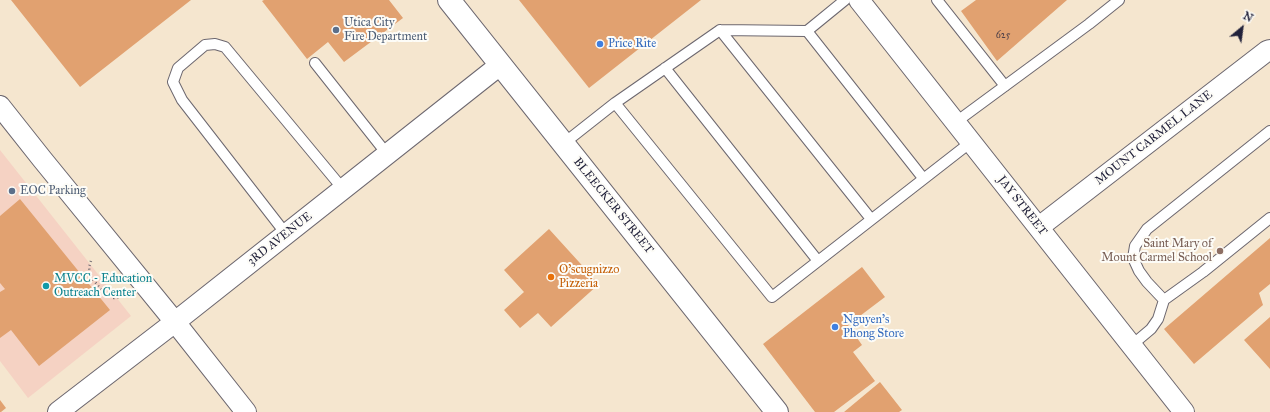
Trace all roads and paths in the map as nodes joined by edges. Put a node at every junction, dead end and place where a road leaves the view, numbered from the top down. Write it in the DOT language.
graph roads {
  1 [pos="449,0"];
  2 [pos="845,0"];
  3 [pos="859,0"];
  4 [pos="937,0"];
  5 [pos="1119,0"];
  6 [pos="720,30"];
  7 [pos="808,31"];
  8 [pos="1270,50"];
  9 [pos="315,63"];
  10 [pos="500,65"];
  11 [pos="665,68"];
  12 [pos="1005,86"];
  13 [pos="615,103"];
  14 [pos="0,106"];
  15 [pos="956,122"];
  16 [pos="1270,131"];
  17 [pos="972,142"];
  18 [pos="563,144"];
  19 [pos="387,154"];
  20 [pos="923,178"];
  21 [pos="343,189"];
  22 [pos="1270,218"];
  23 [pos="871,219"];
  24 [pos="1039,227"];
  25 [pos="286,234"];
  26 [pos="91,261"];
  27 [pos="818,261"];
  28 [pos="120,297"];
  29 [pos="1164,300"];
  30 [pos="175,322"];
  31 [pos="1132,345"];
  32 [pos="58,412"];
  33 [pos="246,412"];
  34 [pos="777,412"];
  35 [pos="1184,412"];
  1 -- 10 [label="street, BLEECKER STREET"];
  2 -- 7 [label="lane"];
  3 -- 15 [label="street, JAY STREET"];
  4 -- 12 [label="lane"];
  5 -- 12 [label="lane"];
  6 -- 7 [label="lane"];
  6 -- 11 [label="lane"];
  6 -- 23 [label="lane"];
  7 -- 20 [label="lane"];
  8 -- 24 [label="street, MOUNT CARMEL LANE"];
  9 -- 19 [label="lane"];
  10 -- 18 [label="street, BLEECKER STREET"];
  10 -- 19 [label="street, 3RD AVENUE"];
  11 -- 13 [label="lane"];
  11 -- 27 [label="lane"];
  12 -- 15 [label="lane"];
  13 -- 18 [label="lane"];
  13 -- 27 [label="lane"];
  14 -- 30 [label="street"];
  15 -- 17 [label="street, JAY STREET"];
  16 -- 29 [label="lane"];
  17 -- 20 [label="lane"];
  17 -- 24 [label="street, JAY STREET"];
  18 -- 34 [label="street, BLEECKER STREET"];
  19 -- 21 [label="street, 3RD AVENUE"];
  20 -- 23 [label="lane"];
  21 -- 25 [label="street, 3RD AVENUE"];
  21 -- 25 [label="lane"];
  22 -- 29 [label="lane"];
  23 -- 27 [label="lane"];
  24 -- 31 [label="street, JAY STREET"];
  25 -- 30 [label="street, 3RD AVENUE"];
  26 -- 28 [label="path"];
  29 -- 31 [label="lane"];
  30 -- 32 [label="street, 3RD AVENUE"];
  30 -- 33 [label="street"];
  31 -- 35 [label="street, JAY STREET"];
}
